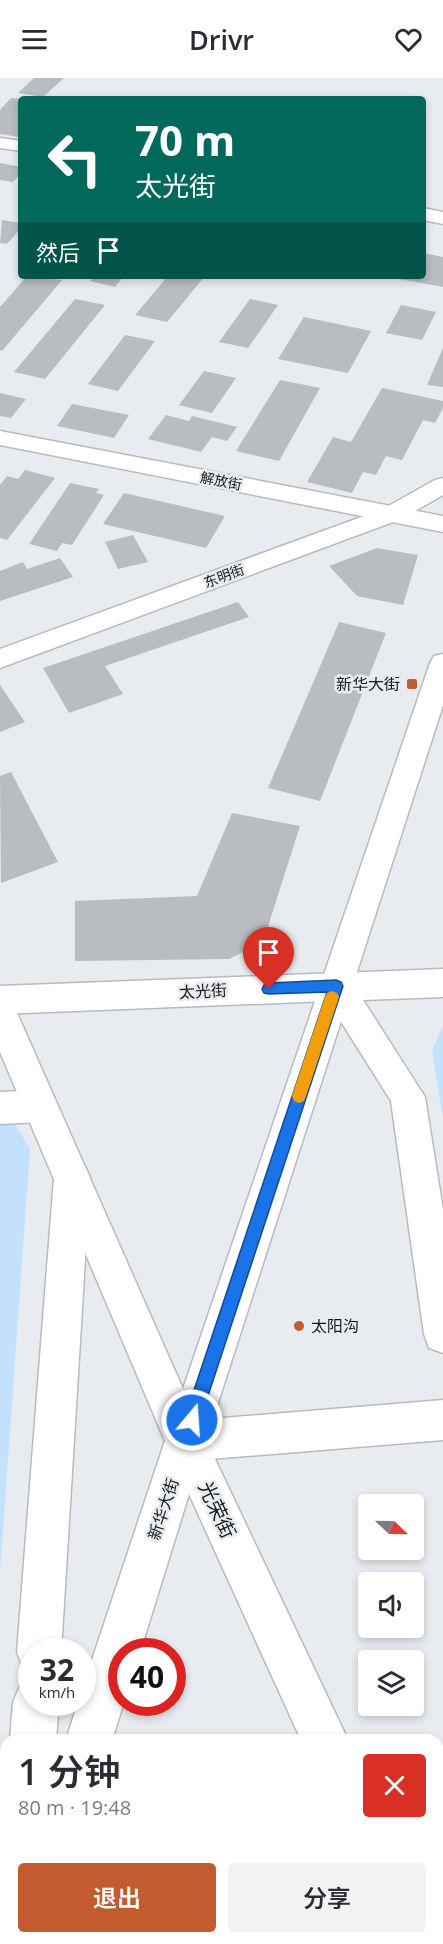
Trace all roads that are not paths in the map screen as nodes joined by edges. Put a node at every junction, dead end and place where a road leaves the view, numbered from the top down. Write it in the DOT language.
graph roads {
  1 [pos="0,143"];
  2 [pos="18,146"];
  3 [pos="426,215"];
  4 [pos="443,218"];
  5 [pos="0,438"];
  6 [pos="443,485"];
  7 [pos="392,514"];
  8 [pos="443,524"];
  9 [pos="0,659"];
  10 [pos="443,663"];
  11 [pos="443,983"];
  12 [pos="336,986"];
  13 [pos="0,1000"];
  14 [pos="0,1013"];
  15 [pos="40,1106"];
  16 [pos="0,1108"];
  17 [pos="72,1178"];
  18 [pos="443,1334"];
  19 [pos="443,1420"];
  20 [pos="185,1441"];
  21 [pos="40,1638"];
  22 [pos="35,1716"];
  23 [pos="33,1734"];
  24 [pos="91,1734"];
  25 [pos="322,1734"];
  1 -- 2 [label="street"];
  3 -- 4 [label="street"];
  5 -- 7 [label="street, 解放街"];
  6 -- 7 [label="street, 东明街"];
  7 -- 8 [label="street, 解放街"];
  7 -- 9 [label="street, 东明街"];
  10 -- 12 [label="street, 新华大街"];
  11 -- 12 [label="street, 太光街"];
  12 -- 13 [label="street, 太光街"];
  12 -- 18 [label="street"];
  12 -- 20 [label="street, 新华大街"];
  14 -- 15 [label="street, 光荣街"];
  15 -- 16 [label="street"];
  15 -- 17 [label="street, 光荣街"];
  17 -- 20 [label="street, 光荣街"];
  17 -- 21 [label="street, 光荣街"];
  19 -- 20 [label="street"];
  20 -- 24 [label="street, 新华大街"];
  20 -- 25 [label="street, 光荣街"];
  22 -- 23 [label="street"];
}
